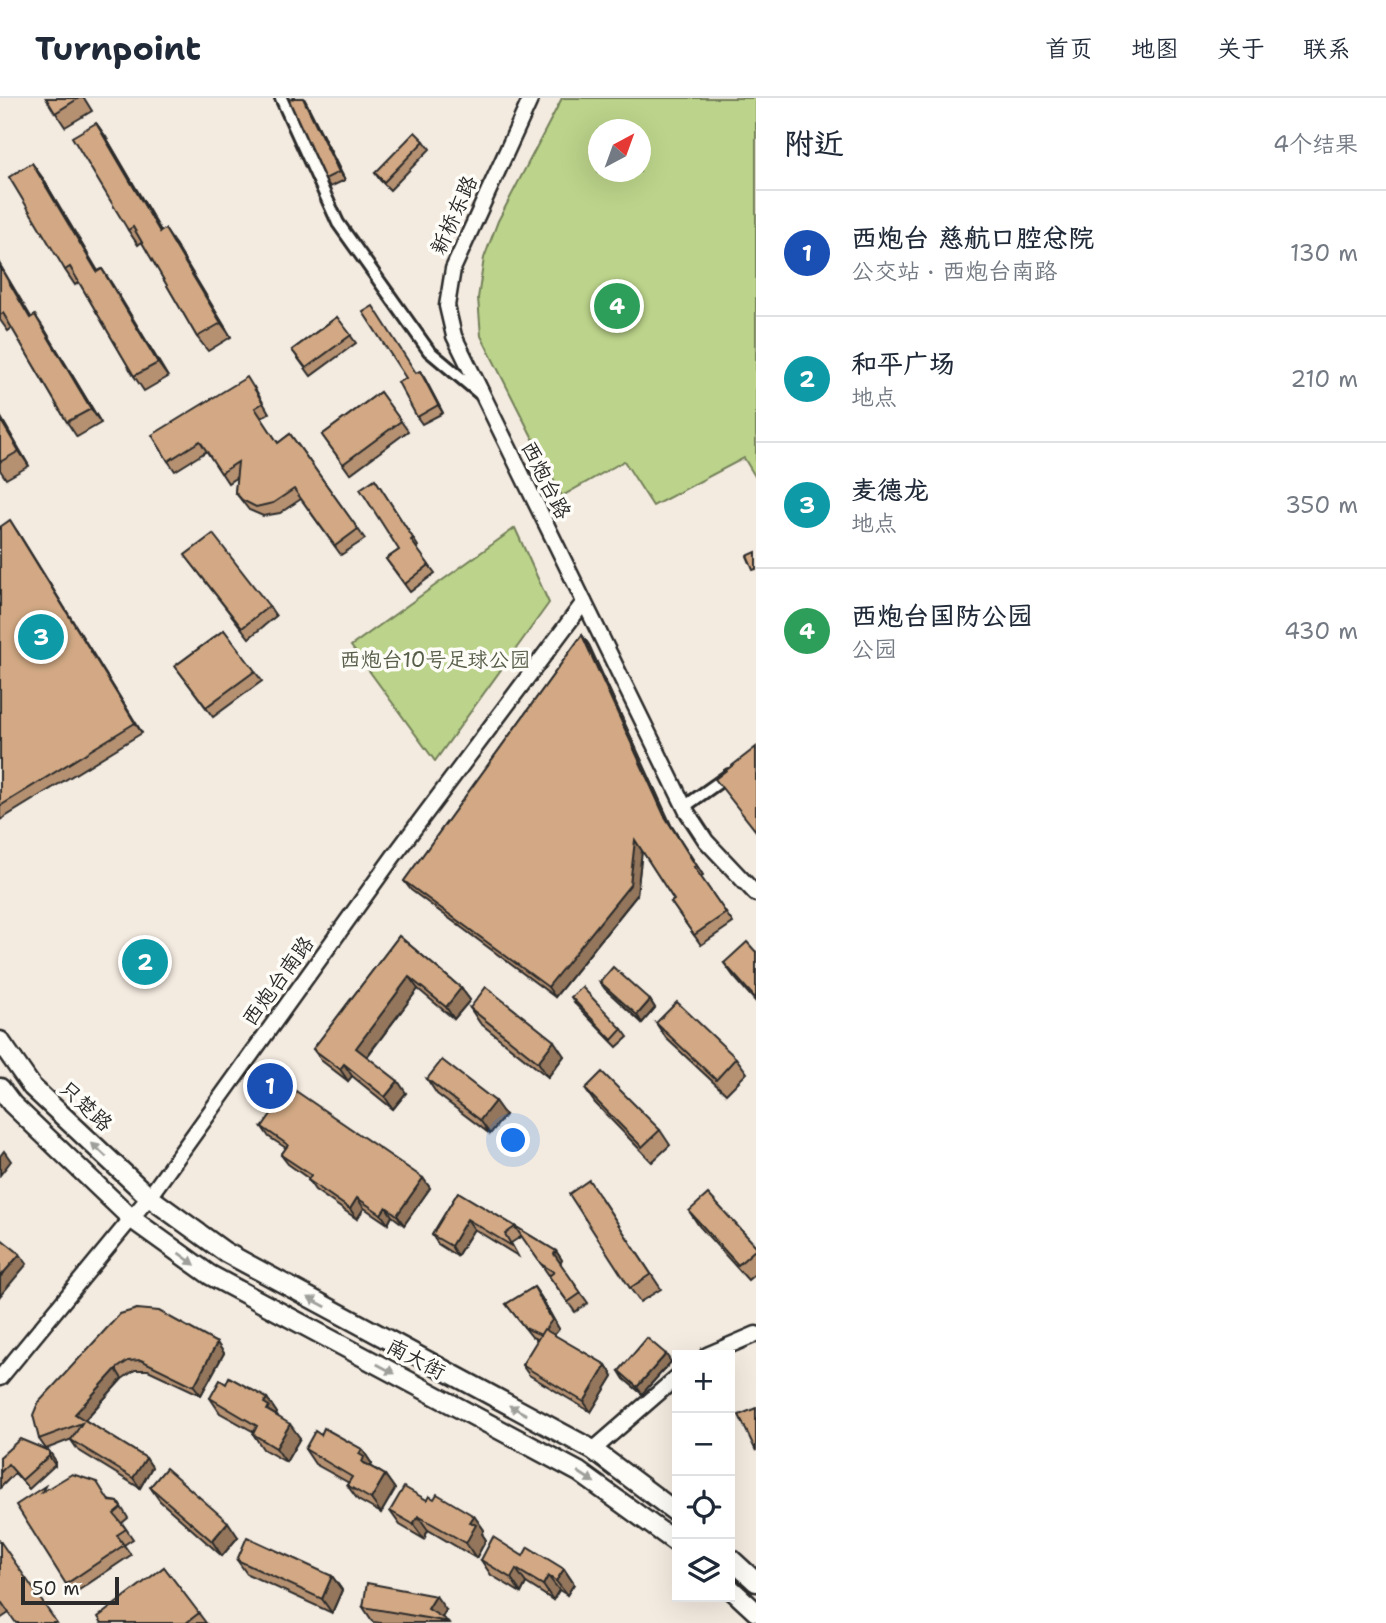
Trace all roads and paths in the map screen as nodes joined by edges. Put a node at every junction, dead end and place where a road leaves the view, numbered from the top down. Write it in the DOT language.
graph roads {
  1 [pos="281,98"];
  2 [pos="531,98"];
  3 [pos="479,393"];
  4 [pos="584,602"];
  5 [pos="744,764"];
  6 [pos="684,807"];
  7 [pos="756,894"];
  8 [pos="0,1041"];
  9 [pos="0,1088"];
  10 [pos="149,1197"];
  11 [pos="132,1219"];
  12 [pos="756,1334"];
  13 [pos="719,1350"];
  14 [pos="0,1378"];
  15 [pos="672,1381"];
  16 [pos="593,1450"];
  17 [pos="672,1509"];
  18 [pos="672,1539"];
  19 [pos="735,1563"];
  20 [pos="756,1582"];
  21 [pos="735,1593"];
  22 [pos="756,1612"];
  1 -- 3 [label="street, 西炮台路"];
  2 -- 3 [label="street, 新桥东路"];
  3 -- 4 [label="street, 西炮台路"];
  4 -- 6 [label="street, 西炮台路"];
  4 -- 10 [label="street, 西炮台南路"];
  5 -- 6 [label="street"];
  6 -- 7 [label="street, 西炮台路"];
  10 -- 8 [label="main road, 只楚路, one-way"];
  9 -- 11 [label="main road"];
  10 -- 11 [label="street, 西炮台南路"];
  16 -- 10 [label="main road, 南大街, one-way"];
  11 -- 14 [label="street, 西炮台南路"];
  11 -- 18 [label="main road, 南大街, one-way"];
  12 -- 13 [label="street"];
  15 -- 16 [label="street"];
  16 -- 17 [label="main road, 南大街"];
  19 -- 20 [label="main road"];
  21 -- 22 [label="main road"];
}
